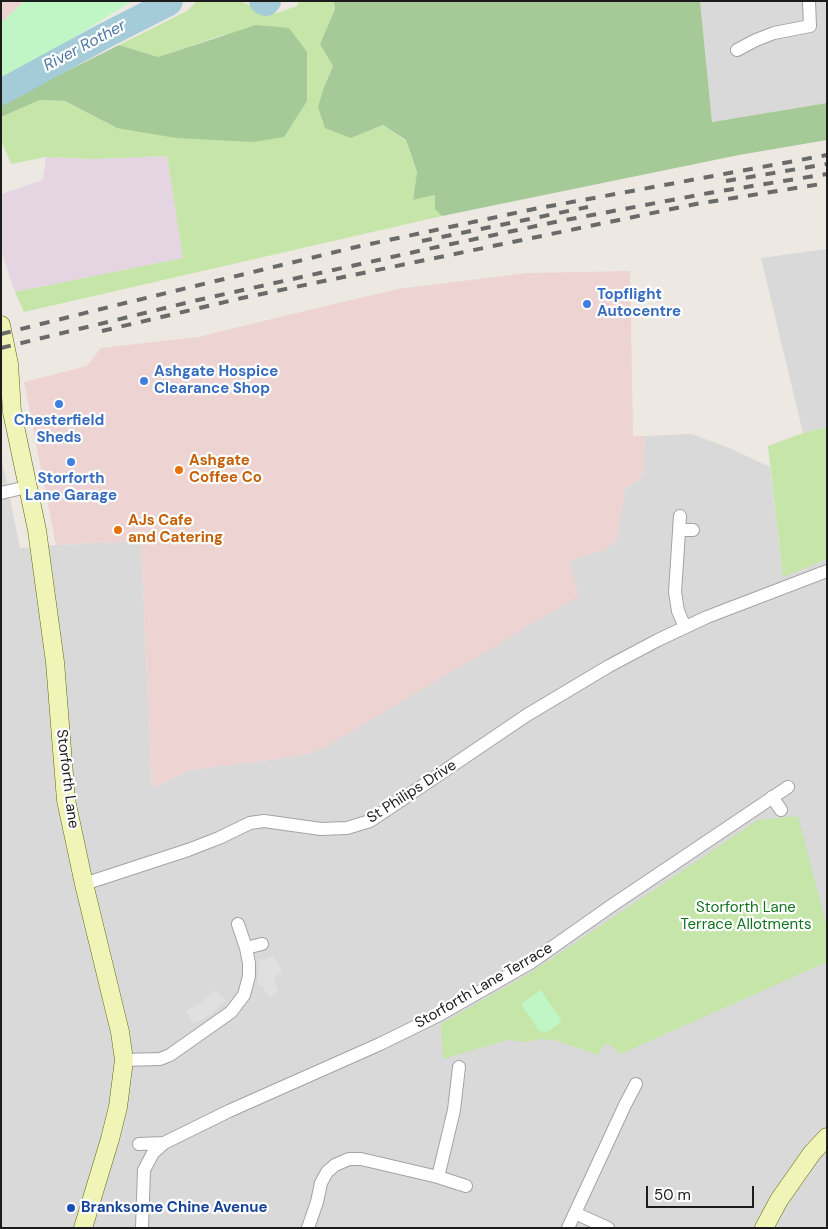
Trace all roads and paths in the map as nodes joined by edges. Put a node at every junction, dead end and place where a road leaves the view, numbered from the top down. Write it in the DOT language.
graph roads {
  1 [pos="809,1"];
  2 [pos="737,50"];
  3 [pos="1,325"];
  4 [pos="27,487"];
  5 [pos="1,493"];
  6 [pos="680,516"];
  7 [pos="679,530"];
  8 [pos="693,530"];
  9 [pos="827,571"];
  10 [pos="685,627"];
  11 [pos="788,786"];
  12 [pos="772,797"];
  13 [pos="781,810"];
  14 [pos="84,884"];
  15 [pos="238,924"];
  16 [pos="262,944"];
  17 [pos="246,948"];
  18 [pos="124,1060"];
  19 [pos="460,1067"];
  20 [pos="636,1084"];
  21 [pos="827,1137"];
  22 [pos="164,1143"];
  23 [pos="139,1144"];
  24 [pos="438,1176"];
  25 [pos="466,1186"];
  26 [pos="575,1213"];
  27 [pos="83,1228"];
  28 [pos="142,1228"];
  29 [pos="308,1228"];
  30 [pos="568,1228"];
  31 [pos="608,1228"];
  32 [pos="764,1228"];
  1 -- 2 [label="street"];
  3 -- 4 [label="street, Storforth Lane"];
  4 -- 5 [label="street"];
  4 -- 14 [label="street, Storforth Lane"];
  6 -- 7 [label="street"];
  7 -- 8 [label="street"];
  7 -- 10 [label="street"];
  9 -- 10 [label="street, St Philips Drive"];
  10 -- 14 [label="street, St Philips Drive"];
  11 -- 12 [label="street, Storforth Lane Terrace"];
  12 -- 13 [label="street"];
  12 -- 22 [label="street, Storforth Lane Terrace"];
  14 -- 18 [label="street, Storforth Lane"];
  15 -- 17 [label="street"];
  16 -- 17 [label="street"];
  17 -- 18 [label="street"];
  18 -- 27 [label="street, Storforth Lane"];
  19 -- 24 [label="street"];
  20 -- 26 [label="street"];
  21 -- 32 [label="street"];
  22 -- 23 [label="street"];
  22 -- 28 [label="street"];
  24 -- 25 [label="street"];
  24 -- 29 [label="street"];
  26 -- 30 [label="street"];
  26 -- 31 [label="street"];
}
